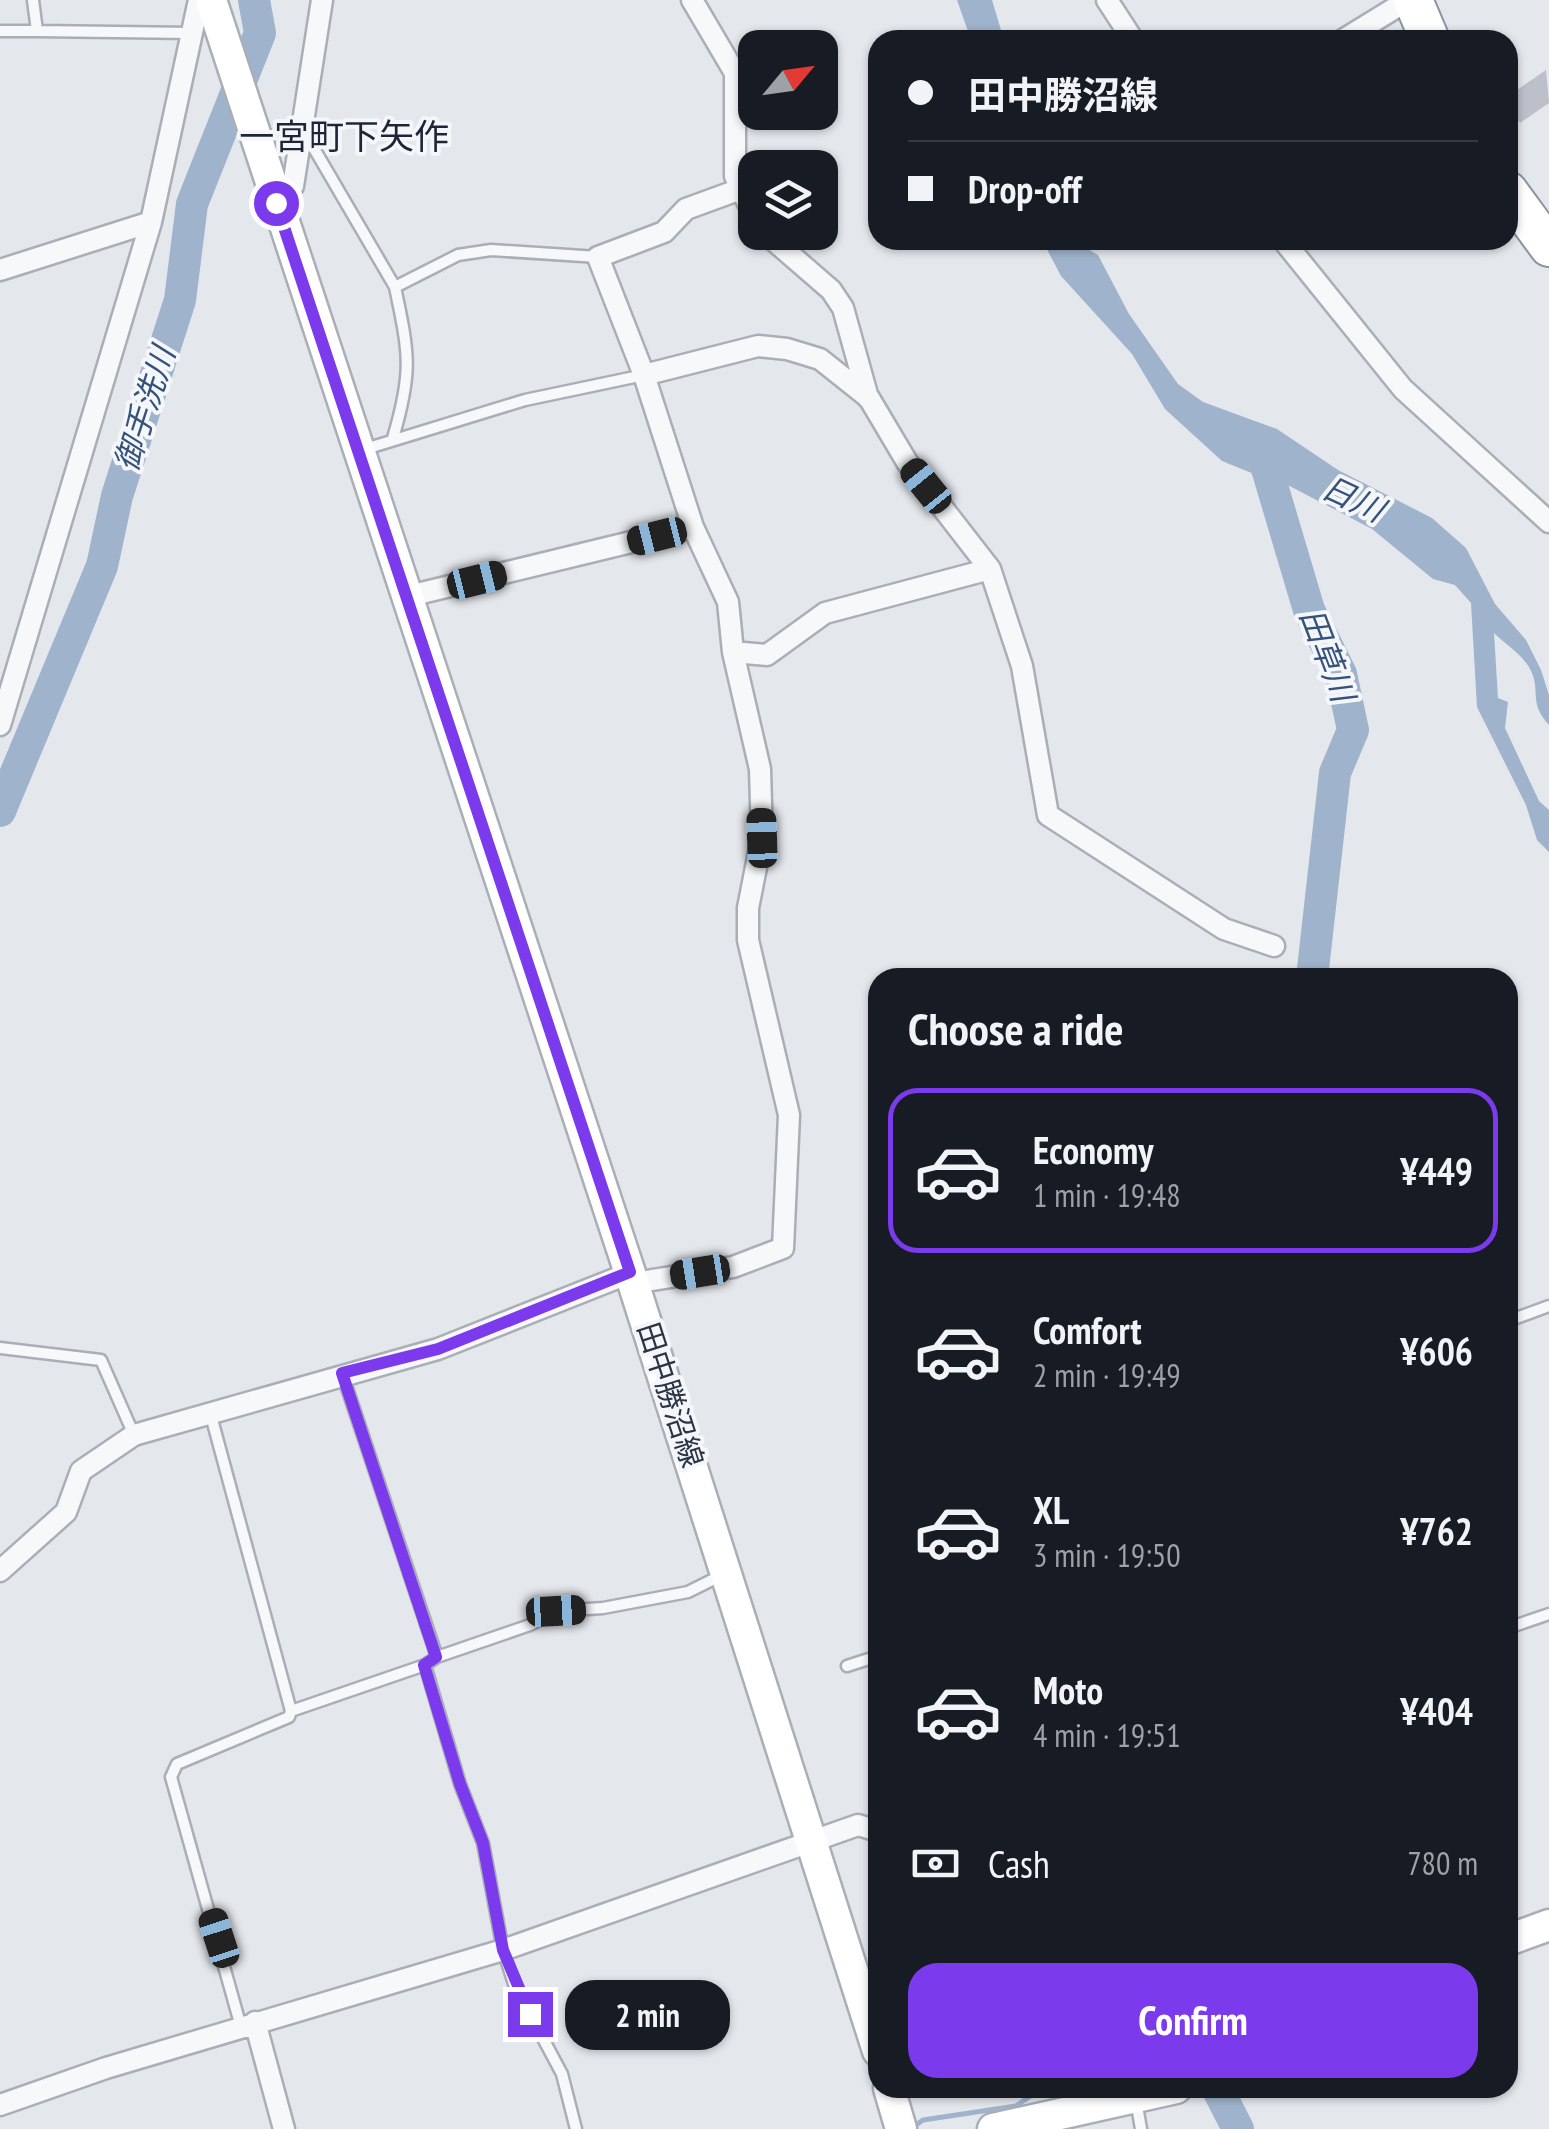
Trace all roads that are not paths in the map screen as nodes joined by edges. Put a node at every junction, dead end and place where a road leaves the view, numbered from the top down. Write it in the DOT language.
graph roads {
  1 [pos="33,0"];
  2 [pos="199,0"];
  3 [pos="212,0"];
  4 [pos="322,0"];
  5 [pos="692,0"];
  6 [pos="1107,0"];
  7 [pos="1410,0"];
  8 [pos="37,30"];
  9 [pos="1127,30"];
  10 [pos="1360,30"];
  11 [pos="1425,30"];
  12 [pos="0,31"];
  13 [pos="194,32"];
  14 [pos="303,129"];
  15 [pos="738,190"];
  16 [pos="276,203"];
  17 [pos="1518,204"];
  18 [pos="151,222"];
  19 [pos="1549,246"];
  20 [pos="785,250"];
  21 [pos="1291,250"];
  22 [pos="598,257"];
  23 [pos="0,270"];
  24 [pos="395,287"];
  25 [pos="644,375"];
  26 [pos="869,398"];
  27 [pos="393,438"];
  28 [pos="357,452"];
  29 [pos="1549,522"];
  30 [pos="693,527"];
  31 [pos="990,569"];
  32 [pos="405,598"];
  33 [pos="733,652"];
  34 [pos="0,725"];
  35 [pos="1274,946"];
  36 [pos="632,1278"];
  37 [pos="1549,1306"];
  38 [pos="1518,1317"];
  39 [pos="0,1348"];
  40 [pos="342,1373"];
  41 [pos="210,1412"];
  42 [pos="134,1435"];
  43 [pos="0,1571"];
  44 [pos="727,1573"];
  45 [pos="1549,1614"];
  46 [pos="1518,1625"];
  47 [pos="436,1657"];
  48 [pos="868,1659"];
  49 [pos="424,1665"];
  50 [pos="847,1666"];
  51 [pos="291,1710"];
  52 [pos="868,1828"];
  53 [pos="812,1842"];
  54 [pos="1549,1924"];
  55 [pos="1518,1936"];
  56 [pos="503,1950"];
  57 [pos="868,2019"];
  58 [pos="248,2025"];
  59 [pos="892,2098"];
  60 [pos="1111,2098"];
  61 [pos="1135,2098"];
  62 [pos="0,2105"];
  63 [pos="900,2123"];
  64 [pos="284,2129"];
  65 [pos="576,2129"];
  66 [pos="993,2129"];
  67 [pos="1140,2129"];
  1 -- 8 [label="lane"];
  2 -- 13 [label="street"];
  3 -- 16 [label="main road, 田中勝沼線"];
  4 -- 14 [label="street"];
  5 -- 15 [label="street"];
  6 -- 9 [label="street"];
  7 -- 10 [label="street"];
  7 -- 11 [label="highway"];
  8 -- 12 [label="lane"];
  8 -- 13 [label="lane"];
  13 -- 18 [label="street"];
  14 -- 16 [label="street"];
  14 -- 24 [label="lane"];
  15 -- 22 [label="street"];
  16 -- 28 [label="main road, 田中勝沼線"];
  17 -- 19 [label="highway"];
  18 -- 23 [label="street"];
  18 -- 34 [label="street"];
  20 -- 26 [label="street"];
  21 -- 29 [label="street"];
  22 -- 24 [label="lane"];
  22 -- 25 [label="street"];
  24 -- 27 [label="lane"];
  25 -- 26 [label="street"];
  25 -- 27 [label="lane"];
  25 -- 30 [label="street"];
  26 -- 31 [label="street"];
  27 -- 28 [label="lane"];
  28 -- 32 [label="main road, 田中勝沼線"];
  30 -- 32 [label="street"];
  30 -- 33 [label="street"];
  31 -- 33 [label="street"];
  31 -- 35 [label="street"];
  32 -- 36 [label="main road, 田中勝沼線"];
  33 -- 36 [label="street"];
  36 -- 40 [label="street"];
  36 -- 44 [label="main road, 田中勝沼線"];
  37 -- 38 [label="lane"];
  39 -- 42 [label="lane"];
  40 -- 41 [label="street"];
  40 -- 47 [label="lane"];
  41 -- 42 [label="street"];
  41 -- 51 [label="lane"];
  42 -- 43 [label="street"];
  44 -- 47 [label="lane"];
  44 -- 53 [label="main road, 田中勝沼線"];
  45 -- 46 [label="lane"];
  47 -- 49 [label="lane"];
  48 -- 50 [label="lane"];
  49 -- 51 [label="lane"];
  49 -- 56 [label="lane"];
  51 -- 58 [label="lane"];
  52 -- 53 [label="street"];
  53 -- 56 [label="street"];
  53 -- 57 [label="main road, 田中勝沼線"];
  54 -- 55 [label="main road"];
  56 -- 58 [label="street"];
  56 -- 65 [label="lane"];
  58 -- 62 [label="street"];
  58 -- 64 [label="street"];
  59 -- 63 [label="main road"];
  60 -- 66 [label="main road"];
  61 -- 67 [label="lane"];
}
